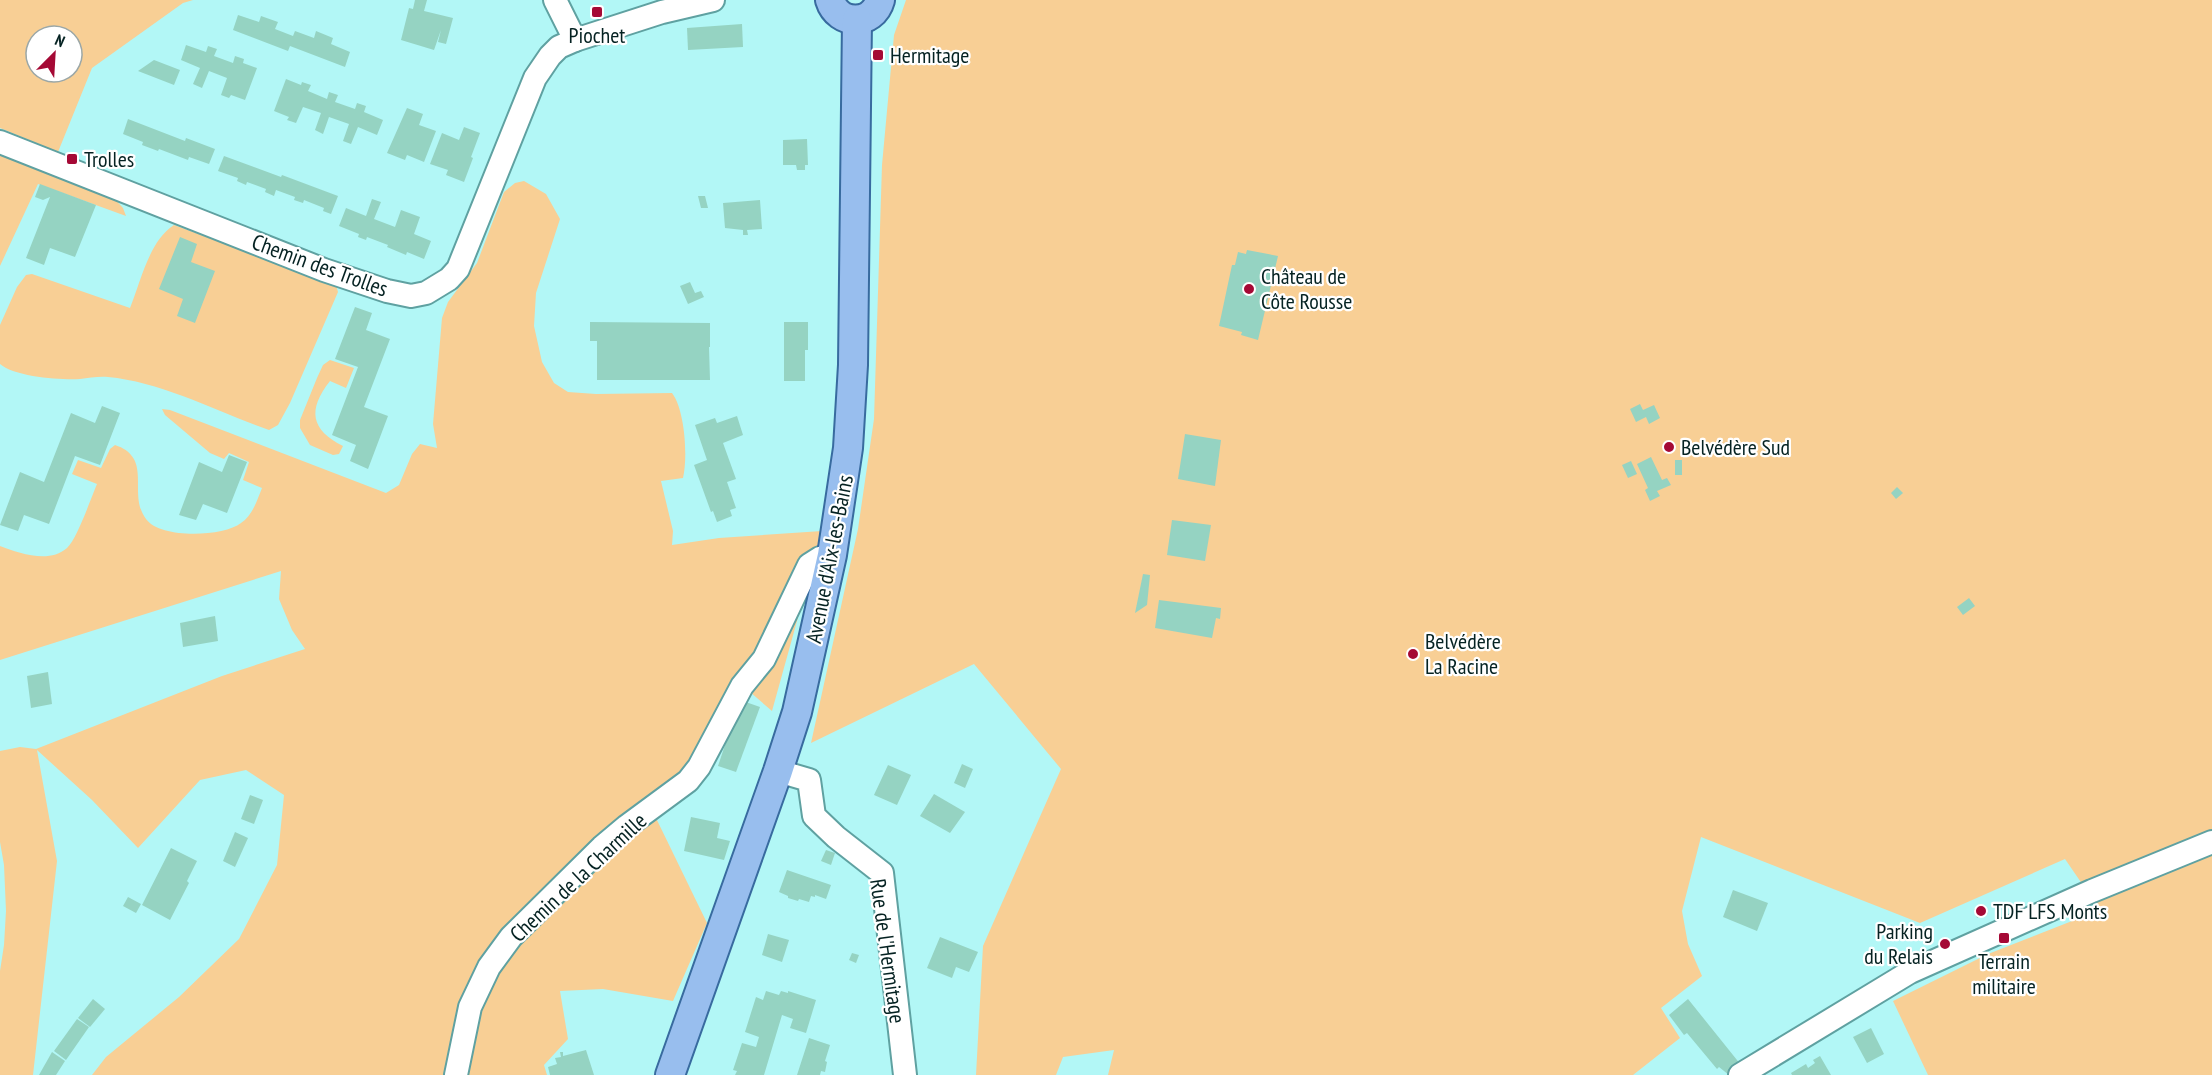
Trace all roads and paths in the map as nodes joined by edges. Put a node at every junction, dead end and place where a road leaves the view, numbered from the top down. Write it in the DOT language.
graph roads {
  1 [pos="555,0"];
  2 [pos="713,0"];
  3 [pos="830,0"];
  4 [pos="880,0"];
  5 [pos="857,20"];
  6 [pos="575,40"];
  7 [pos="0,142"];
  8 [pos="832,555"];
  9 [pos="778,771"];
  10 [pos="2212,842"];
  11 [pos="456,1075"];
  12 [pos="670,1075"];
  13 [pos="905,1075"];
  14 [pos="1740,1075"];
  1 -- 6 [label="street"];
  2 -- 6 [label="street, Chemin des Trolles"];
  3 -- 5 [label="main road"];
  4 -- 5 [label="main road"];
  5 -- 8 [label="main road, Avenue d'Aix-les-Bains"];
  6 -- 7 [label="street, Chemin des Trolles"];
  8 -- 9 [label="main road, Avenue d'Aix-les-Bains"];
  8 -- 11 [label="street, Chemin de la Charmille"];
  9 -- 12 [label="main road, Avenue d'Aix-les-Bains"];
  9 -- 13 [label="street, Rue de l'Hermitage"];
  10 -- 14 [label="street"];
}
